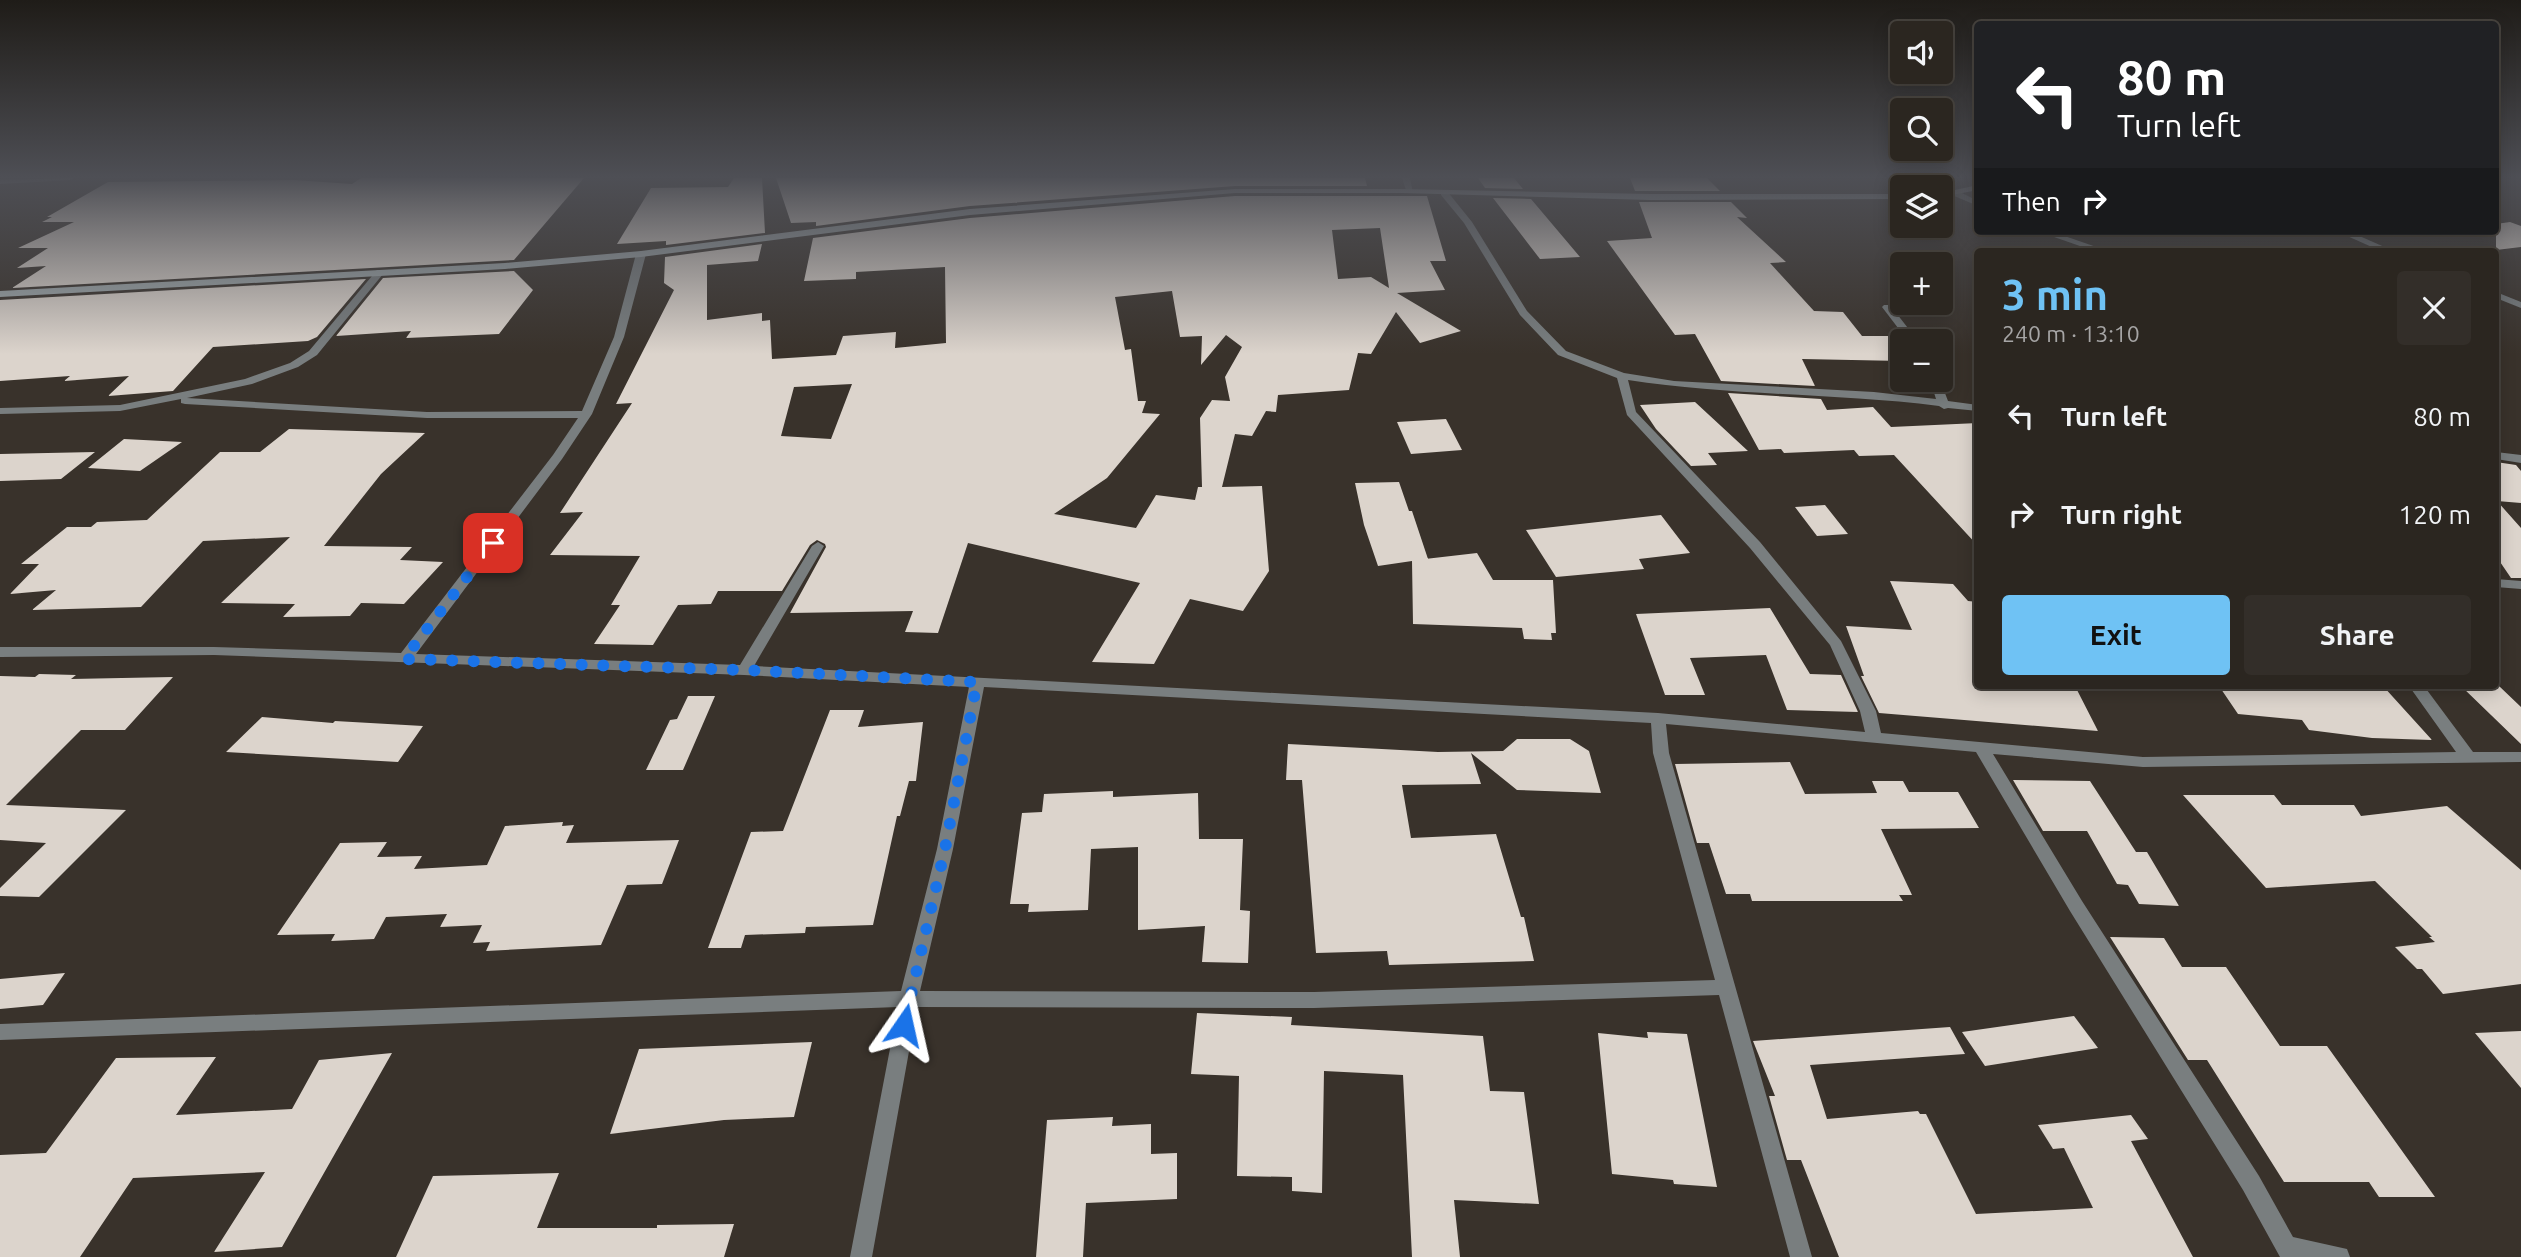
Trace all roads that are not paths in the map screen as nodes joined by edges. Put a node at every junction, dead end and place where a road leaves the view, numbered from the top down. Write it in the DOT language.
graph roads {
  1 [pos="777,237"];
  2 [pos="1477,237"];
  3 [pos="2059,237"];
  4 [pos="2354,237"];
  5 [pos="2094,248"];
  6 [pos="2381,248"];
  7 [pos="641,254"];
  8 [pos="380,271"];
  9 [pos="0,294"];
  10 [pos="2499,296"];
  11 [pos="2521,306"];
  12 [pos="1887,307"];
  13 [pos="1904,329"];
  14 [pos="1622,376"];
  15 [pos="1939,392"];
  16 [pos="163,400"];
  17 [pos="1944,406"];
  18 [pos="1974,408"];
  19 [pos="0,411"];
  20 [pos="586,414"];
  21 [pos="2499,456"];
  22 [pos="2521,459"];
  23 [pos="818,546"];
  24 [pos="2499,583"];
  25 [pos="2521,585"];
  26 [pos="0,652"];
  27 [pos="404,659"];
  28 [pos="744,670"];
  29 [pos="977,682"];
  30 [pos="2418,689"];
  31 [pos="1657,718"];
  32 [pos="1875,739"];
  33 [pos="1981,747"];
  34 [pos="2468,757"];
  35 [pos="2521,757"];
  36 [pos="1725,987"];
  37 [pos="909,999"];
  38 [pos="0,1032"];
  39 [pos="2290,1252"];
  40 [pos="861,1257"];
  41 [pos="1801,1257"];
  42 [pos="2339,1257"];
  1 -- 7 [label="street"];
  2 -- 14 [label="street"];
  3 -- 5 [label="street"];
  4 -- 6 [label="street"];
  7 -- 8 [label="street"];
  7 -- 20 [label="street"];
  8 -- 9 [label="street"];
  8 -- 16 [label="street"];
  10 -- 11 [label="street"];
  12 -- 13 [label="street"];
  14 -- 17 [label="street"];
  14 -- 32 [label="street"];
  15 -- 17 [label="street"];
  16 -- 19 [label="street"];
  16 -- 20 [label="street"];
  17 -- 18 [label="street"];
  20 -- 27 [label="street"];
  21 -- 22 [label="street"];
  23 -- 28 [label="street"];
  24 -- 25 [label="street"];
  26 -- 27 [label="street"];
  27 -- 28 [label="street"];
  28 -- 29 [label="street"];
  29 -- 31 [label="street"];
  29 -- 37 [label="street"];
  30 -- 34 [label="street"];
  31 -- 32 [label="street"];
  31 -- 36 [label="street"];
  32 -- 33 [label="street"];
  33 -- 34 [label="street"];
  33 -- 39 [label="street"];
  34 -- 35 [label="street"];
  36 -- 37 [label="street"];
  36 -- 41 [label="street"];
  37 -- 38 [label="street"];
  37 -- 40 [label="street"];
  39 -- 42 [label="street"];
}
